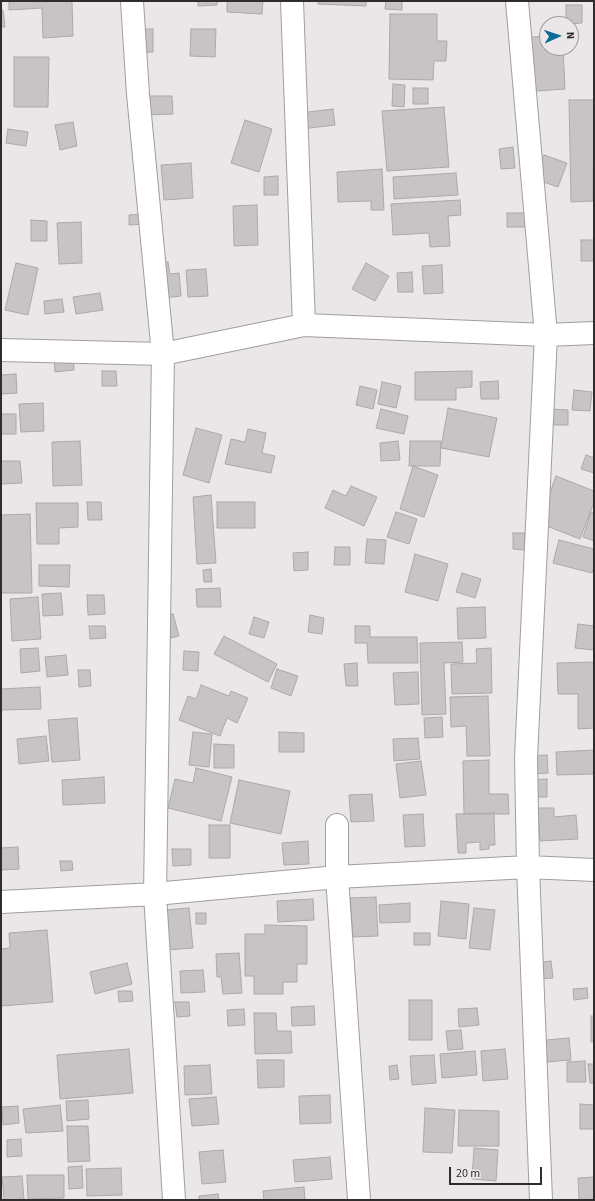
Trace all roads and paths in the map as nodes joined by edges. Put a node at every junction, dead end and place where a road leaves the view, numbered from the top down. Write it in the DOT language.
graph roads {
  1 [pos="132,1"];
  2 [pos="292,1"];
  3 [pos="517,1"];
  4 [pos="304,325"];
  5 [pos="594,333"];
  6 [pos="546,335"];
  7 [pos="1,350"];
  8 [pos="163,354"];
  9 [pos="337,825"];
  10 [pos="528,867"];
  11 [pos="594,870"];
  12 [pos="337,877"];
  13 [pos="155,894"];
  14 [pos="1,902"];
  15 [pos="174,1200"];
  16 [pos="359,1200"];
  17 [pos="541,1200"];
  1 -- 8 [label="street"];
  2 -- 4 [label="street"];
  3 -- 6 [label="street"];
  4 -- 6 [label="street"];
  4 -- 8 [label="street"];
  5 -- 6 [label="street"];
  6 -- 10 [label="street"];
  7 -- 8 [label="street"];
  8 -- 13 [label="street"];
  9 -- 12 [label="street"];
  10 -- 11 [label="street"];
  10 -- 12 [label="street"];
  10 -- 17 [label="street"];
  12 -- 13 [label="street"];
  12 -- 16 [label="street"];
  13 -- 14 [label="street"];
  13 -- 15 [label="street"];
}
